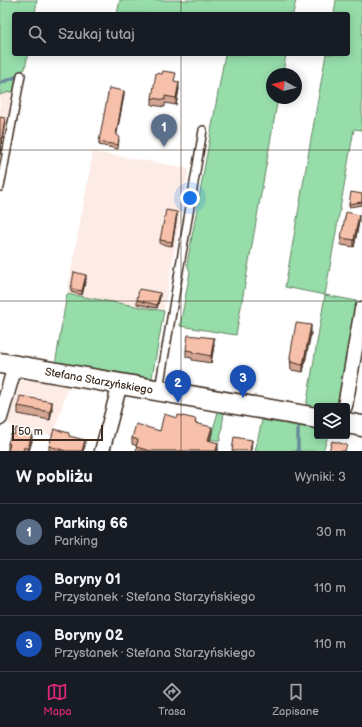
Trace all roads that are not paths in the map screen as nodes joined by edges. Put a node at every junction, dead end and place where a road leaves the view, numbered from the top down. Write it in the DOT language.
graph roads {
  1 [pos="21,75"];
  2 [pos="202,130"];
  3 [pos="0,187"];
  4 [pos="362,309"];
  5 [pos="8,364"];
  6 [pos="120,384"];
  7 [pos="158,391"];
  8 [pos="346,403"];
  9 [pos="314,417"];
  10 [pos="0,418"];
  11 [pos="350,424"];
  12 [pos="362,426"];
  13 [pos="102,451"];
  1 -- 3 [label="lane"];
  2 -- 7 [label="lane"];
  4 -- 8 [label="street"];
  5 -- 6 [label="street, Stefana Starzyńskiego"];
  5 -- 10 [label="street"];
  6 -- 7 [label="street, Stefana Starzyńskiego"];
  6 -- 13 [label="street"];
  7 -- 9 [label="street, Stefana Starzyńskiego"];
  11 -- 12 [label="street"];
}
